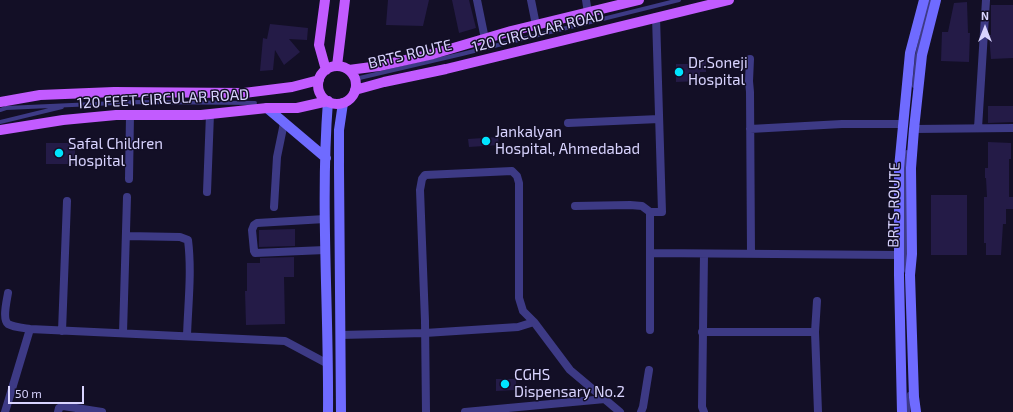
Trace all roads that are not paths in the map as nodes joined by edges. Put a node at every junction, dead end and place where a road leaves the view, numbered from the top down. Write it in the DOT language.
graph roads {
  1 [pos="325,0"];
  2 [pos="345,0"];
  3 [pos="477,0"];
  4 [pos="531,0"];
  5 [pos="586,0"];
  6 [pos="639,0"];
  7 [pos="679,0"];
  8 [pos="729,0"];
  9 [pos="924,0"];
  10 [pos="930,0"];
  11 [pos="936,0"];
  12 [pos="986,0"];
  13 [pos="588,13"];
  14 [pos="656,17"];
  15 [pos="536,25"];
  16 [pos="485,39"];
  17 [pos="750,59"];
  18 [pos="337,66"];
  19 [pos="326,70"];
  20 [pos="349,70"];
  21 [pos="355,79"];
  22 [pos="319,80"];
  23 [pos="356,90"];
  24 [pos="328,101"];
  25 [pos="0,102"];
  26 [pos="255,103"];
  27 [pos="343,103"];
  28 [pos="74,104"];
  29 [pos="267,108"];
  30 [pos="0,110"];
  31 [pos="130,114"];
  32 [pos="210,114"];
  33 [pos="659,119"];
  34 [pos="0,122"];
  35 [pos="284,123"];
  36 [pos="568,123"];
  37 [pos="903,124"];
  38 [pos="914,128"];
  39 [pos="978,128"];
  40 [pos="1013,128"];
  41 [pos="750,129"];
  42 [pos="0,130"];
  43 [pos="326,158"];
  44 [pos="129,179"];
  45 [pos="208,192"];
  46 [pos="127,197"];
  47 [pos="67,201"];
  48 [pos="274,206"];
  49 [pos="575,206"];
  50 [pos="650,212"];
  51 [pos="324,219"];
  52 [pos="126,236"];
  53 [pos="325,250"];
  54 [pos="650,253"];
  55 [pos="704,254"];
  56 [pos="751,254"];
  57 [pos="899,255"];
  58 [pos="8,293"];
  59 [pos="817,301"];
  60 [pos="534,322"];
  61 [pos="30,329"];
  62 [pos="650,330"];
  63 [pos="62,331"];
  64 [pos="702,332"];
  65 [pos="815,332"];
  66 [pos="123,333"];
  67 [pos="425,334"];
  68 [pos="340,335"];
  69 [pos="187,336"];
  70 [pos="328,364"];
  71 [pos="649,370"];
  72 [pos="605,400"];
  73 [pos="5,412"];
  74 [pos="58,412"];
  75 [pos="102,412"];
  76 [pos="328,412"];
  77 [pos="341,412"];
  78 [pos="426,412"];
  79 [pos="466,412"];
  80 [pos="620,412"];
  81 [pos="641,412"];
  82 [pos="704,412"];
  83 [pos="818,412"];
  84 [pos="902,412"];
  85 [pos="908,412"];
  86 [pos="916,412"];
  1 -- 19 [label="main road"];
  2 -- 18 [label="main road"];
  3 -- 16 [label="street"];
  4 -- 15 [label="street"];
  5 -- 13 [label="street"];
  6 -- 13 [label="main road, 120 CIRCULAR ROAD"];
  7 -- 21 [label="lane, BRTS ROUTE"];
  8 -- 14 [label="main road, 120 CIRCULAR ROAD"];
  9 -- 37 [label="main road"];
  10 -- 85 [label="lane, BRTS ROUTE"];
  11 -- 38 [label="main road"];
  12 -- 39 [label="street"];
  13 -- 15 [label="main road, 120 CIRCULAR ROAD"];
  14 -- 23 [label="main road, 120 CIRCULAR ROAD"];
  14 -- 33 [label="street"];
  15 -- 16 [label="main road, 120 CIRCULAR ROAD"];
  16 -- 20 [label="main road, 120 CIRCULAR ROAD"];
  17 -- 41 [label="street"];
  18 -- 19 [label="main road"];
  18 -- 20 [label="main road"];
  19 -- 22 [label="main road"];
  20 -- 21 [label="main road"];
  21 -- 23 [label="main road"];
  22 -- 24 [label="main road"];
  22 -- 25 [label="main road, 120 FEET CIRCULAR ROAD"];
  23 -- 27 [label="main road"];
  24 -- 27 [label="main road"];
  24 -- 29 [label="main road, 120 FEET CIRCULAR ROAD"];
  24 -- 43 [label="main road"];
  26 -- 28 [label="lane"];
  27 -- 68 [label="main road"];
  28 -- 30 [label="lane"];
  28 -- 34 [label="lane"];
  29 -- 32 [label="main road, 120 FEET CIRCULAR ROAD"];
  29 -- 35 [label="main road"];
  31 -- 32 [label="main road, 120 FEET CIRCULAR ROAD"];
  31 -- 42 [label="main road, 120 FEET CIRCULAR ROAD"];
  31 -- 44 [label="street"];
  32 -- 45 [label="street"];
  33 -- 36 [label="street"];
  33 -- 50 [label="street"];
  35 -- 43 [label="main road"];
  35 -- 48 [label="street"];
  37 -- 41 [label="street"];
  37 -- 57 [label="main road"];
  38 -- 39 [label="street"];
  38 -- 86 [label="main road"];
  39 -- 40 [label="street"];
  41 -- 56 [label="street"];
  43 -- 51 [label="main road"];
  46 -- 52 [label="street"];
  47 -- 63 [label="street"];
  49 -- 50 [label="street"];
  50 -- 54 [label="street"];
  51 -- 53 [label="main road"];
  51 -- 53 [label="street"];
  52 -- 66 [label="street"];
  52 -- 69 [label="street"];
  53 -- 70 [label="main road"];
  54 -- 55 [label="street"];
  54 -- 62 [label="street"];
  55 -- 56 [label="street"];
  55 -- 64 [label="street"];
  56 -- 57 [label="street"];
  57 -- 84 [label="main road"];
  58 -- 61 [label="street"];
  59 -- 65 [label="street"];
  60 -- 67 [label="street"];
  60 -- 67 [label="street"];
  60 -- 72 [label="street"];
  61 -- 63 [label="street"];
  61 -- 73 [label="street"];
  63 -- 66 [label="street"];
  64 -- 65 [label="street"];
  64 -- 82 [label="street"];
  65 -- 83 [label="street"];
  66 -- 69 [label="street"];
  67 -- 68 [label="street"];
  67 -- 78 [label="street"];
  68 -- 77 [label="main road"];
  69 -- 70 [label="street"];
  70 -- 76 [label="main road"];
  71 -- 81 [label="street"];
  72 -- 79 [label="street"];
  72 -- 80 [label="street"];
  74 -- 75 [label="street"];
}
